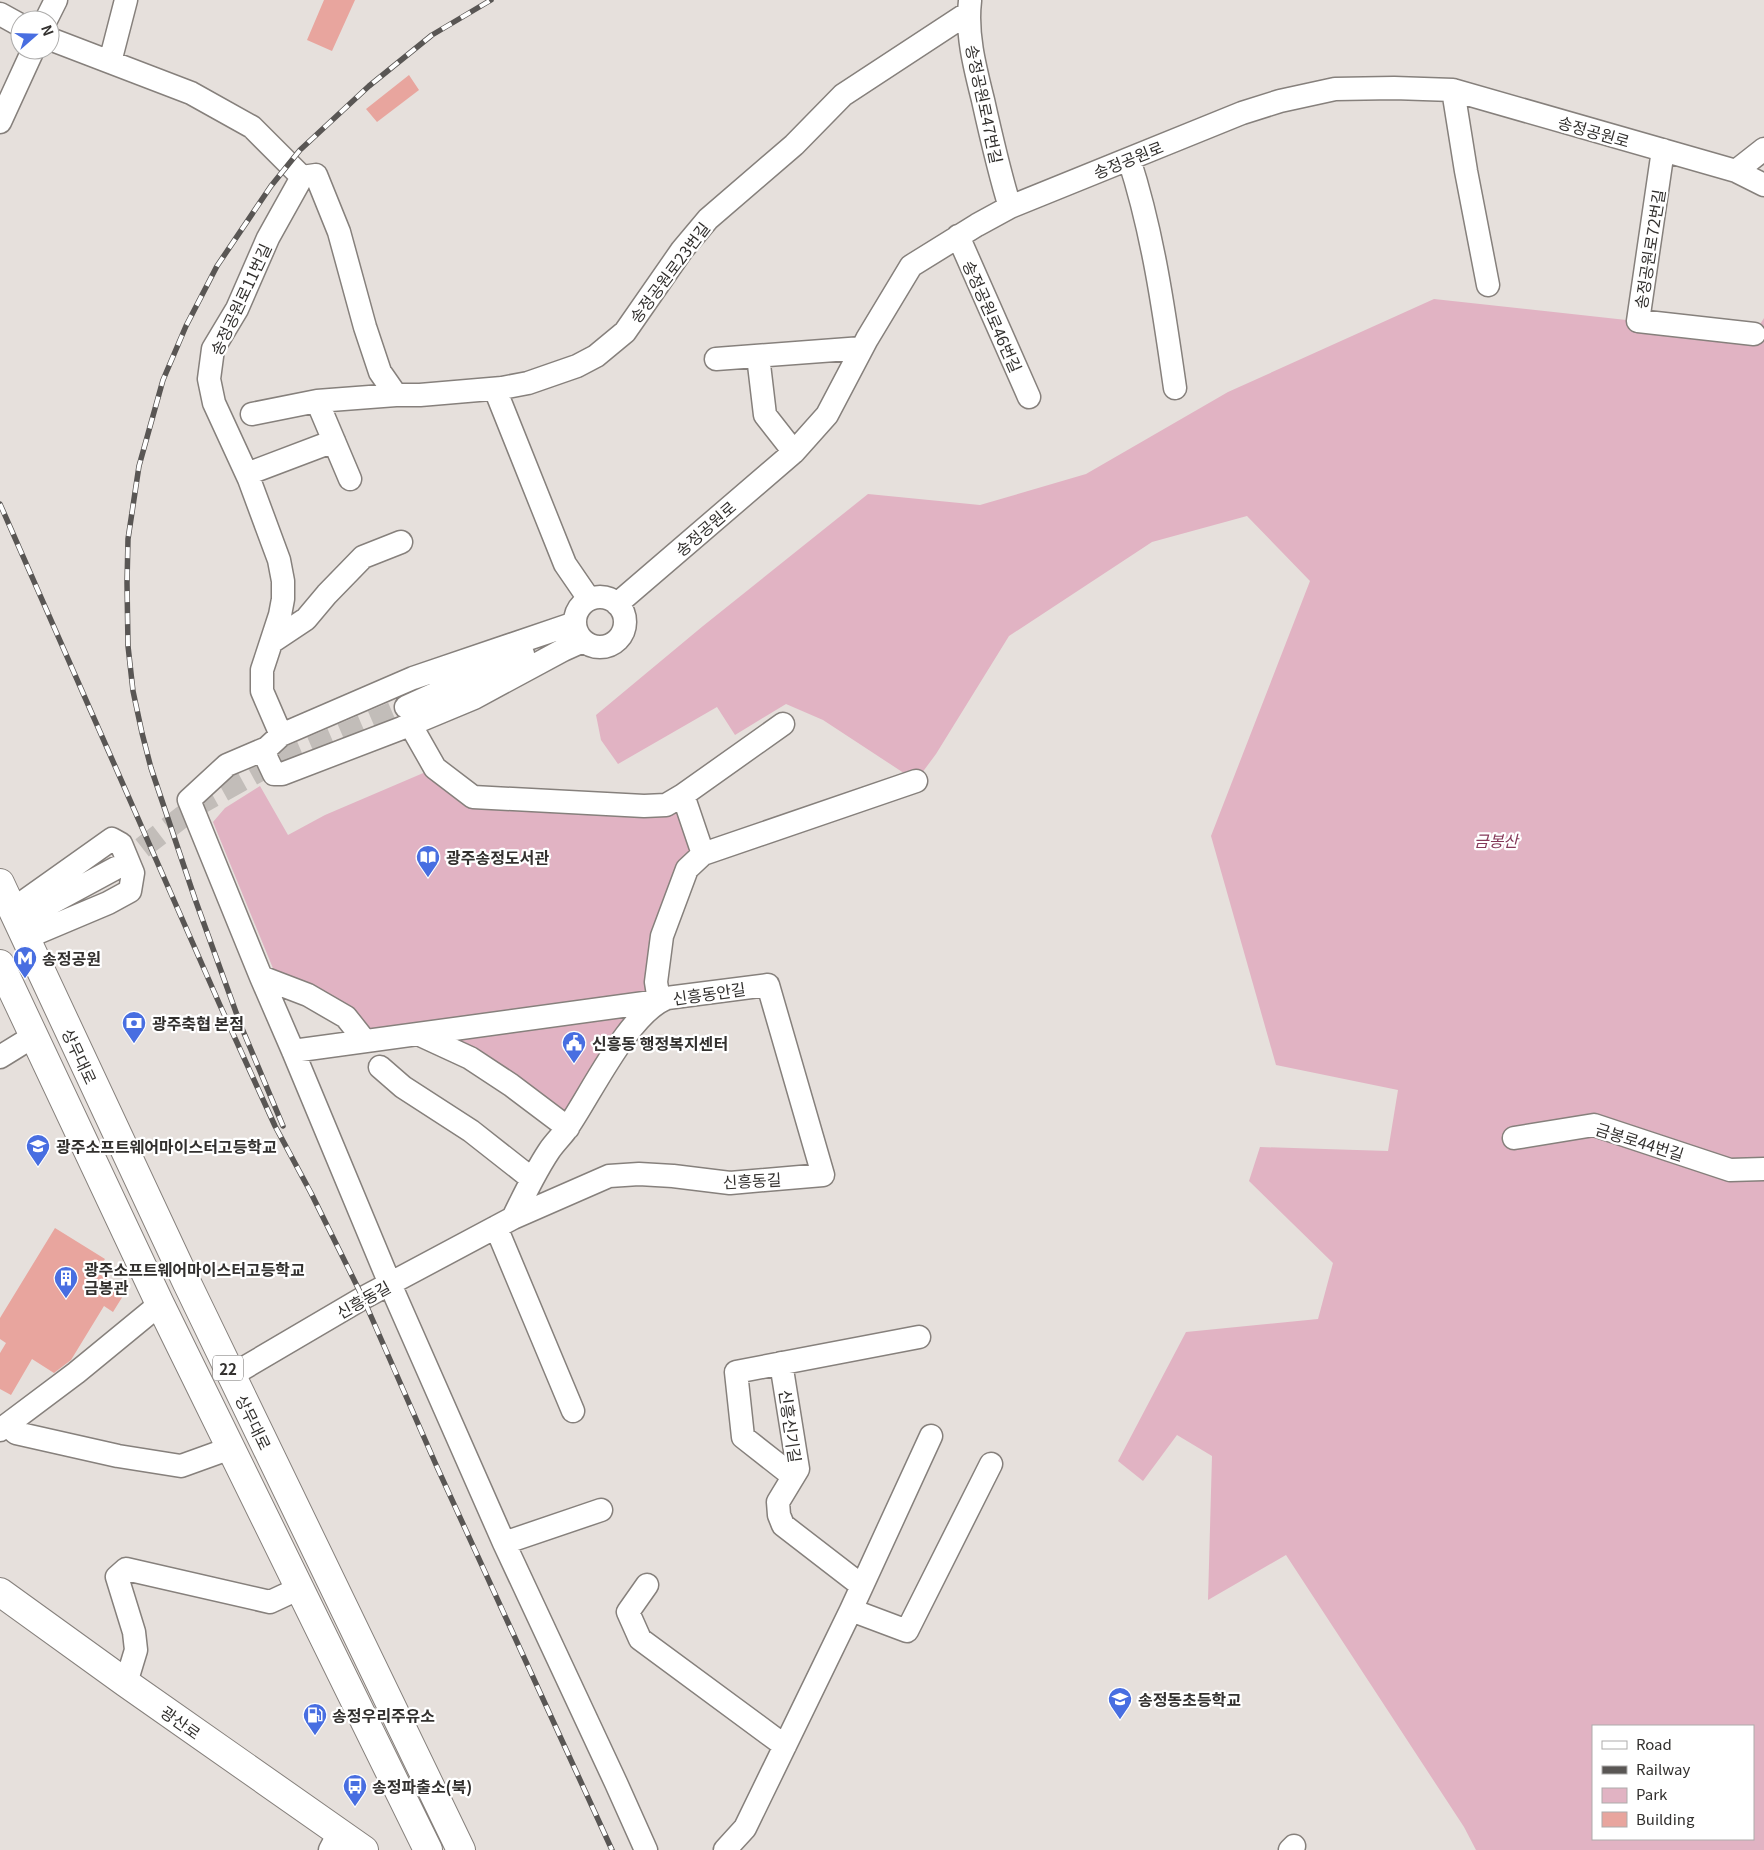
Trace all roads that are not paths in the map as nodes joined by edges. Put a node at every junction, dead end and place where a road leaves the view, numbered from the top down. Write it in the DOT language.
graph roads {
  1 [pos="126,0"];
  2 [pos="969,6"];
  3 [pos="60,43"];
  4 [pos="28,60"];
  5 [pos="110,62"];
  6 [pos="1453,90"];
  7 [pos="0,122"];
  8 [pos="1764,149"];
  9 [pos="1664,150"];
  10 [pos="1129,159"];
  11 [pos="1736,171"];
  12 [pos="302,178"];
  13 [pos="1764,185"];
  14 [pos="1010,208"];
  15 [pos="958,236"];
  16 [pos="1488,285"];
  17 [pos="1754,334"];
  18 [pos="862,348"];
  19 [pos="758,356"];
  20 [pos="716,359"];
  21 [pos="1175,388"];
  22 [pos="495,389"];
  23 [pos="396,395"];
  24 [pos="1028,396"];
  25 [pos="317,401"];
  26 [pos="252,414"];
  27 [pos="334,441"];
  28 [pos="794,452"];
  29 [pos="247,474"];
  30 [pos="350,478"];
  31 [pos="401,542"];
  32 [pos="589,599"];
  33 [pos="617,604"];
  34 [pos="578,632"];
  35 [pos="273,641"];
  36 [pos="408,716"];
  37 [pos="783,724"];
  38 [pos="274,742"];
  39 [pos="916,781"];
  40 [pos="683,795"];
  41 [pos="703,854"];
  42 [pos="116,868"];
  43 [pos="0,883"];
  44 [pos="18,923"];
  45 [pos="0,964"];
  46 [pos="260,977"];
  47 [pos="768,985"];
  48 [pos="659,1001"];
  49 [pos="418,1034"];
  50 [pos="34,1036"];
  51 [pos="365,1041"];
  52 [pos="293,1051"];
  53 [pos="0,1057"];
  54 [pos="380,1067"];
  55 [pos="568,1128"];
  56 [pos="1514,1138"];
  57 [pos="1764,1169"];
  58 [pos="532,1179"];
  59 [pos="505,1223"];
  60 [pos="390,1284"];
  61 [pos="160,1304"];
  62 [pos="920,1337"];
  63 [pos="782,1363"];
  64 [pos="232,1375"];
  65 [pos="573,1411"];
  66 [pos="3,1428"];
  67 [pos="931,1436"];
  68 [pos="231,1448"];
  69 [pos="991,1464"];
  70 [pos="798,1469"];
  71 [pos="601,1510"];
  72 [pos="504,1543"];
  73 [pos="647,1585"];
  74 [pos="862,1586"];
  75 [pos="300,1588"];
  76 [pos="0,1592"];
  77 [pos="851,1610"];
  78 [pos="126,1683"];
  79 [pos="785,1746"];
  80 [pos="334,1841"];
  81 [pos="364,1850"];
  82 [pos="428,1850"];
  83 [pos="461,1850"];
  84 [pos="646,1850"];
  85 [pos="725,1850"];
  1 -- 5 [label="street"];
  2 -- 14 [label="street, 송정공원로47번길"];
  2 -- 22 [label="street, 송정공원로23번길"];
  3 -- 5 [label="street"];
  4 -- 7 [label="street"];
  5 -- 12 [label="street"];
  6 -- 9 [label="street, 송정공원로"];
  6 -- 10 [label="street, 송정공원로"];
  6 -- 16 [label="street"];
  8 -- 11 [label="street"];
  9 -- 11 [label="street, 송정공원로"];
  9 -- 17 [label="street, 송정공원로72번길"];
  10 -- 14 [label="street, 송정공원로"];
  10 -- 21 [label="street"];
  11 -- 13 [label="street, 송정공원로"];
  12 -- 23 [label="street"];
  12 -- 29 [label="street, 송정공원로11번길"];
  14 -- 15 [label="street, 송정공원로"];
  15 -- 18 [label="street, 송정공원로"];
  15 -- 24 [label="street, 송정공원로46번길"];
  18 -- 19 [label="street"];
  18 -- 28 [label="street, 송정공원로"];
  19 -- 20 [label="street"];
  19 -- 28 [label="street"];
  22 -- 23 [label="street, 송정공원로23번길"];
  22 -- 32 [label="street"];
  23 -- 25 [label="street, 송정공원로23번길"];
  25 -- 26 [label="street, 송정공원로23번길"];
  25 -- 27 [label="street"];
  27 -- 29 [label="street"];
  27 -- 30 [label="street"];
  28 -- 33 [label="street, 송정공원로"];
  29 -- 35 [label="street, 송정공원로11번길"];
  31 -- 35 [label="street"];
  32 -- 33 [label="street"];
  32 -- 34 [label="street"];
  33 -- 34 [label="street"];
  34 -- 36 [label="street"];
  34 -- 38 [label="street"];
  35 -- 38 [label="street, 송정공원로11번길"];
  36 -- 38 [label="street, 송정공원로11번길"];
  36 -- 40 [label="street"];
  37 -- 40 [label="street"];
  38 -- 46 [label="street"];
  39 -- 41 [label="street"];
  40 -- 41 [label="street"];
  41 -- 48 [label="street"];
  42 -- 44 [label="street"];
  43 -- 44 [label="main road, 상무대로 / 22"];
  44 -- 44 [label="street"];
  44 -- 64 [label="main road, 상무대로 / 22"];
  45 -- 50 [label="main road, 상무대로 / 22"];
  46 -- 51 [label="street"];
  46 -- 52 [label="street"];
  47 -- 48 [label="street, 신흥동안길"];
  47 -- 59 [label="street, 신흥동길"];
  48 -- 49 [label="street"];
  48 -- 55 [label="street, 신흥동안길"];
  49 -- 51 [label="street"];
  49 -- 55 [label="street"];
  50 -- 53 [label="street"];
  50 -- 61 [label="main road, 상무대로 / 22"];
  51 -- 52 [label="street"];
  52 -- 60 [label="street"];
  54 -- 58 [label="street"];
  55 -- 58 [label="street, 신흥동안길"];
  56 -- 57 [label="street, 금봉로44번길"];
  58 -- 59 [label="street, 신흥동안길"];
  59 -- 60 [label="street, 신흥동길"];
  59 -- 65 [label="street"];
  60 -- 64 [label="street, 신흥동길"];
  60 -- 72 [label="street"];
  61 -- 66 [label="street"];
  61 -- 68 [label="main road, 상무대로 / 22"];
  62 -- 63 [label="street"];
  63 -- 70 [label="street, 신흥신기길"];
  63 -- 70 [label="street"];
  64 -- 83 [label="main road, 상무대로 / 22"];
  66 -- 68 [label="street"];
  67 -- 74 [label="street"];
  68 -- 75 [label="main road, 상무대로 / 22"];
  69 -- 77 [label="street"];
  70 -- 74 [label="street, 신흥신기길"];
  71 -- 72 [label="street"];
  72 -- 84 [label="street"];
  73 -- 79 [label="street"];
  74 -- 77 [label="street"];
  75 -- 78 [label="street"];
  75 -- 82 [label="main road, 상무대로 / 22"];
  76 -- 78 [label="main road, 광산로"];
  77 -- 79 [label="street"];
  78 -- 80 [label="main road, 광산로"];
  79 -- 85 [label="street"];
  80 -- 81 [label="main road, 광산로"];
}
